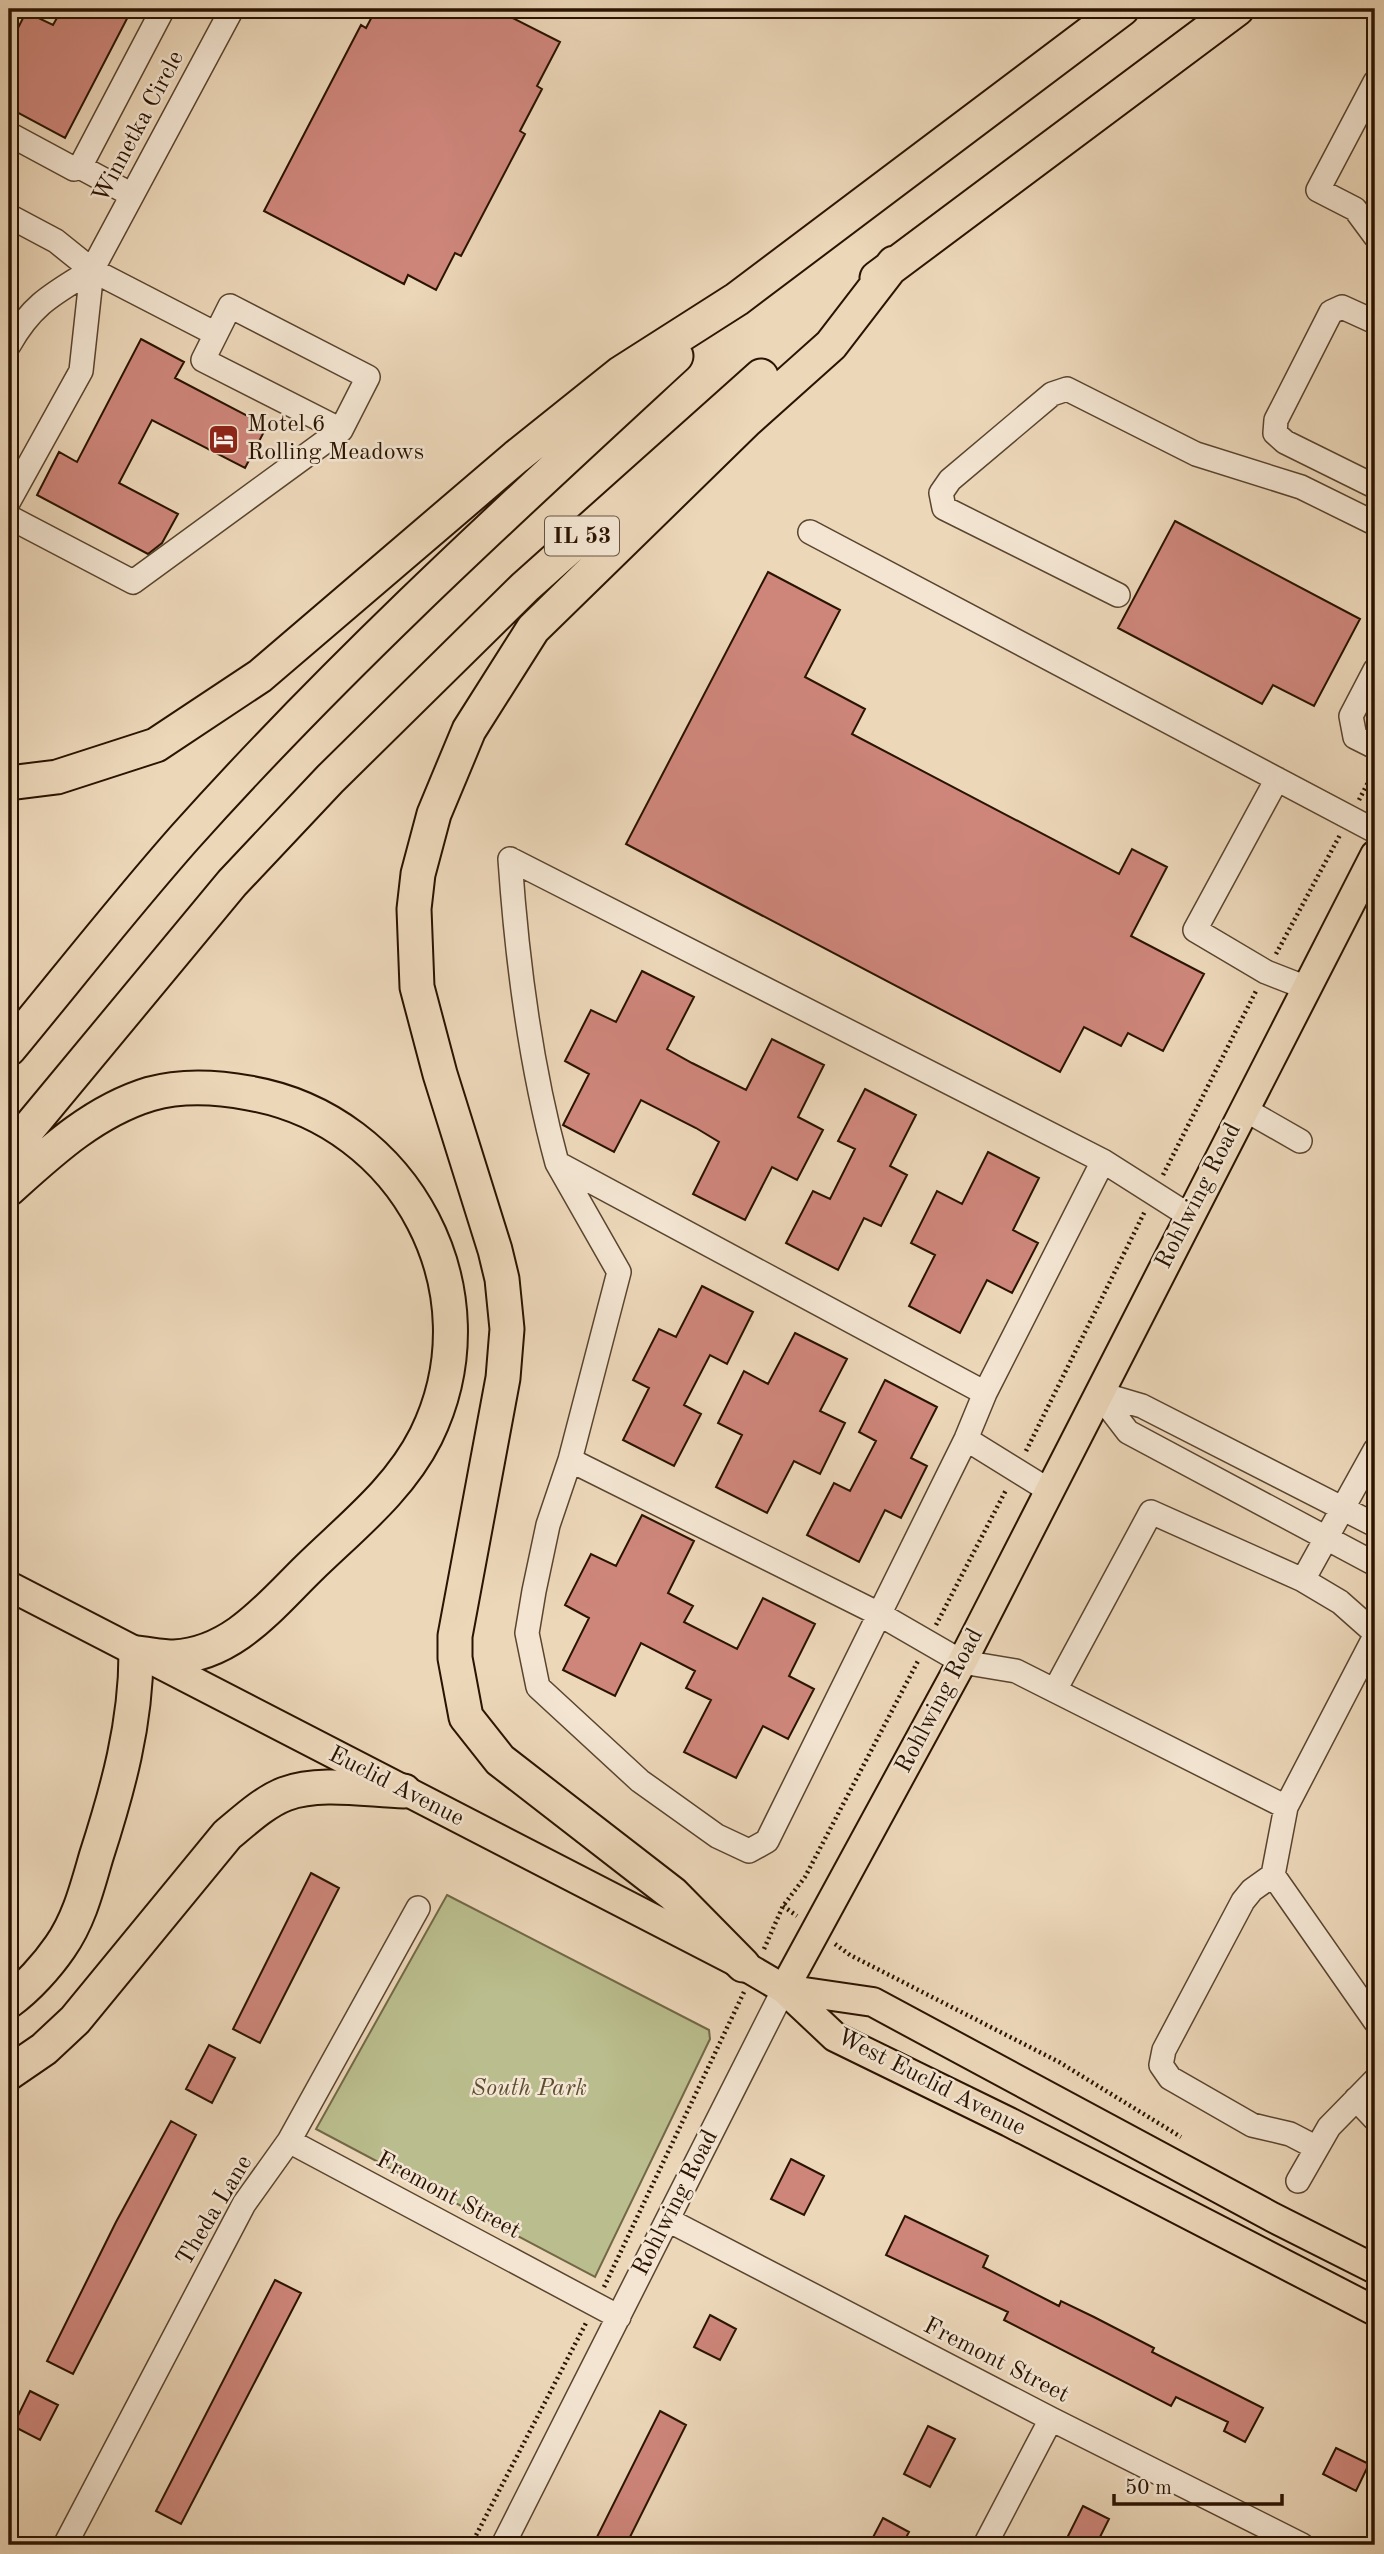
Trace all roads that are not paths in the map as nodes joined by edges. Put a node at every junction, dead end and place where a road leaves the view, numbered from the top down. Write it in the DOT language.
graph roads {
  1 [pos="163,9"];
  2 [pos="232,9"];
  3 [pos="1122,9"];
  4 [pos="1237,9"];
  5 [pos="1375,82"];
  6 [pos="9,134"];
  7 [pos="80,167"];
  8 [pos="132,195"];
  9 [pos="9,216"];
  10 [pos="1375,236"];
  11 [pos="894,263"];
  12 [pos="92,270"];
  13 [pos="737,299"];
  14 [pos="1375,322"];
  15 [pos="216,334"];
  16 [pos="9,345"];
  17 [pos="341,430"];
  18 [pos="1375,485"];
  19 [pos="9,500"];
  20 [pos="9,517"];
  21 [pos="1373,522"];
  22 [pos="810,532"];
  23 [pos="1118,595"];
  24 [pos="1375,670"];
  25 [pos="1375,747"];
  26 [pos="1277,779"];
  27 [pos="9,783"];
  28 [pos="1375,831"];
  29 [pos="1375,855"];
  30 [pos="1307,988"];
  31 [pos="9,1049"];
  32 [pos="1244,1109"];
  33 [pos="1300,1141"];
  34 [pos="9,1152"];
  35 [pos="1103,1161"];
  36 [pos="557,1163"];
  37 [pos="9,1189"];
  38 [pos="1188,1215"];
  39 [pos="985,1393"];
  40 [pos="1098,1393"];
  41 [pos="966,1439"];
  42 [pos="1375,1450"];
  43 [pos="570,1460"];
  44 [pos="1050,1491"];
  45 [pos="1344,1509"];
  46 [pos="1375,1525"];
  47 [pos="1325,1537"];
  48 [pos="1375,1564"];
  49 [pos="1303,1580"];
  50 [pos="9,1586"];
  51 [pos="879,1614"];
  52 [pos="1375,1635"];
  53 [pos="136,1653"];
  54 [pos="962,1662"];
  55 [pos="1055,1690"];
  56 [pos="404,1791"];
  57 [pos="1286,1807"];
  58 [pos="1273,1875"];
  59 [pos="418,1908"];
  60 [pos="743,1965"];
  61 [pos="784,1989"];
  62 [pos="9,2001"];
  63 [pos="1375,2021"];
  64 [pos="9,2073"];
  65 [pos="1375,2080"];
  66 [pos="1356,2099"];
  67 [pos="1375,2119"];
  68 [pos="289,2141"];
  69 [pos="1317,2148"];
  70 [pos="1298,2181"];
  71 [pos="668,2220"];
  72 [pos="1375,2269"];
  73 [pos="1375,2311"];
  74 [pos="619,2317"];
  75 [pos="1051,2420"];
  76 [pos="65,2545"];
  77 [pos="503,2545"];
  78 [pos="985,2545"];
  79 [pos="1302,2545"];
  1 -- 7 [label="street"];
  2 -- 8 [label="street, Winnetka Circle"];
  3 -- 13 [label="highway, IL 53"];
  4 -- 11 [label="highway, IL 53"];
  5 -- 10 [label="street"];
  6 -- 7 [label="street"];
  7 -- 8 [label="street"];
  8 -- 12 [label="street, Winnetka Circle"];
  9 -- 12 [label="street"];
  11 -- 34 [label="highway, IL 53"];
  11 -- 60 [label="highway"];
  12 -- 15 [label="street"];
  12 -- 16 [label="street"];
  12 -- 19 [label="street"];
  13 -- 27 [label="highway"];
  13 -- 31 [label="highway, IL 53"];
  14 -- 18 [label="street"];
  15 -- 17 [label="street"];
  15 -- 17 [label="street"];
  17 -- 20 [label="street"];
  18 -- 21 [label="street"];
  21 -- 23 [label="street"];
  22 -- 26 [label="street"];
  24 -- 25 [label="street"];
  26 -- 28 [label="street"];
  26 -- 30 [label="street"];
  29 -- 30 [label="main road, Rohlwing Road"];
  30 -- 32 [label="main road, Rohlwing Road"];
  32 -- 33 [label="street"];
  32 -- 38 [label="main road, Rohlwing Road"];
  35 -- 36 [label="street"];
  35 -- 38 [label="street"];
  35 -- 39 [label="street"];
  36 -- 39 [label="street"];
  36 -- 43 [label="street"];
  37 -- 53 [label="highway"];
  38 -- 40 [label="main road, Rohlwing Road"];
  39 -- 41 [label="street"];
  40 -- 44 [label="main road, Rohlwing Road"];
  40 -- 45 [label="street"];
  40 -- 47 [label="street"];
  41 -- 44 [label="street"];
  41 -- 51 [label="street"];
  42 -- 45 [label="street"];
  43 -- 51 [label="street"];
  43 -- 51 [label="street"];
  44 -- 54 [label="main road, Rohlwing Road"];
  45 -- 46 [label="street"];
  45 -- 47 [label="street"];
  47 -- 48 [label="street"];
  47 -- 49 [label="street"];
  49 -- 52 [label="street"];
  49 -- 55 [label="street"];
  50 -- 53 [label="main road, Euclid Avenue"];
  51 -- 54 [label="street"];
  52 -- 57 [label="street"];
  53 -- 56 [label="main road, Euclid Avenue"];
  53 -- 62 [label="highway"];
  54 -- 55 [label="street"];
  54 -- 61 [label="main road, Rohlwing Road"];
  55 -- 57 [label="street"];
  56 -- 60 [label="main road, Euclid Avenue"];
  56 -- 64 [label="highway"];
  57 -- 58 [label="street"];
  58 -- 63 [label="street"];
  58 -- 69 [label="street"];
  59 -- 68 [label="street, Theda Lane"];
  60 -- 61 [label="main road, Euclid Avenue"];
  61 -- 71 [label="street, Rohlwing Road"];
  61 -- 72 [label="main road, West Euclid Avenue"];
  61 -- 73 [label="main road, West Euclid Avenue"];
  65 -- 66 [label="street"];
  66 -- 67 [label="street"];
  66 -- 69 [label="street"];
  68 -- 74 [label="street, Fremont Street"];
  68 -- 76 [label="street, Theda Lane"];
  69 -- 70 [label="street"];
  71 -- 74 [label="street, Rohlwing Road"];
  71 -- 75 [label="street, Fremont Street"];
  74 -- 77 [label="street, Rohlwing Road"];
  75 -- 78 [label="street"];
  75 -- 79 [label="street, Fremont Street"];
}
